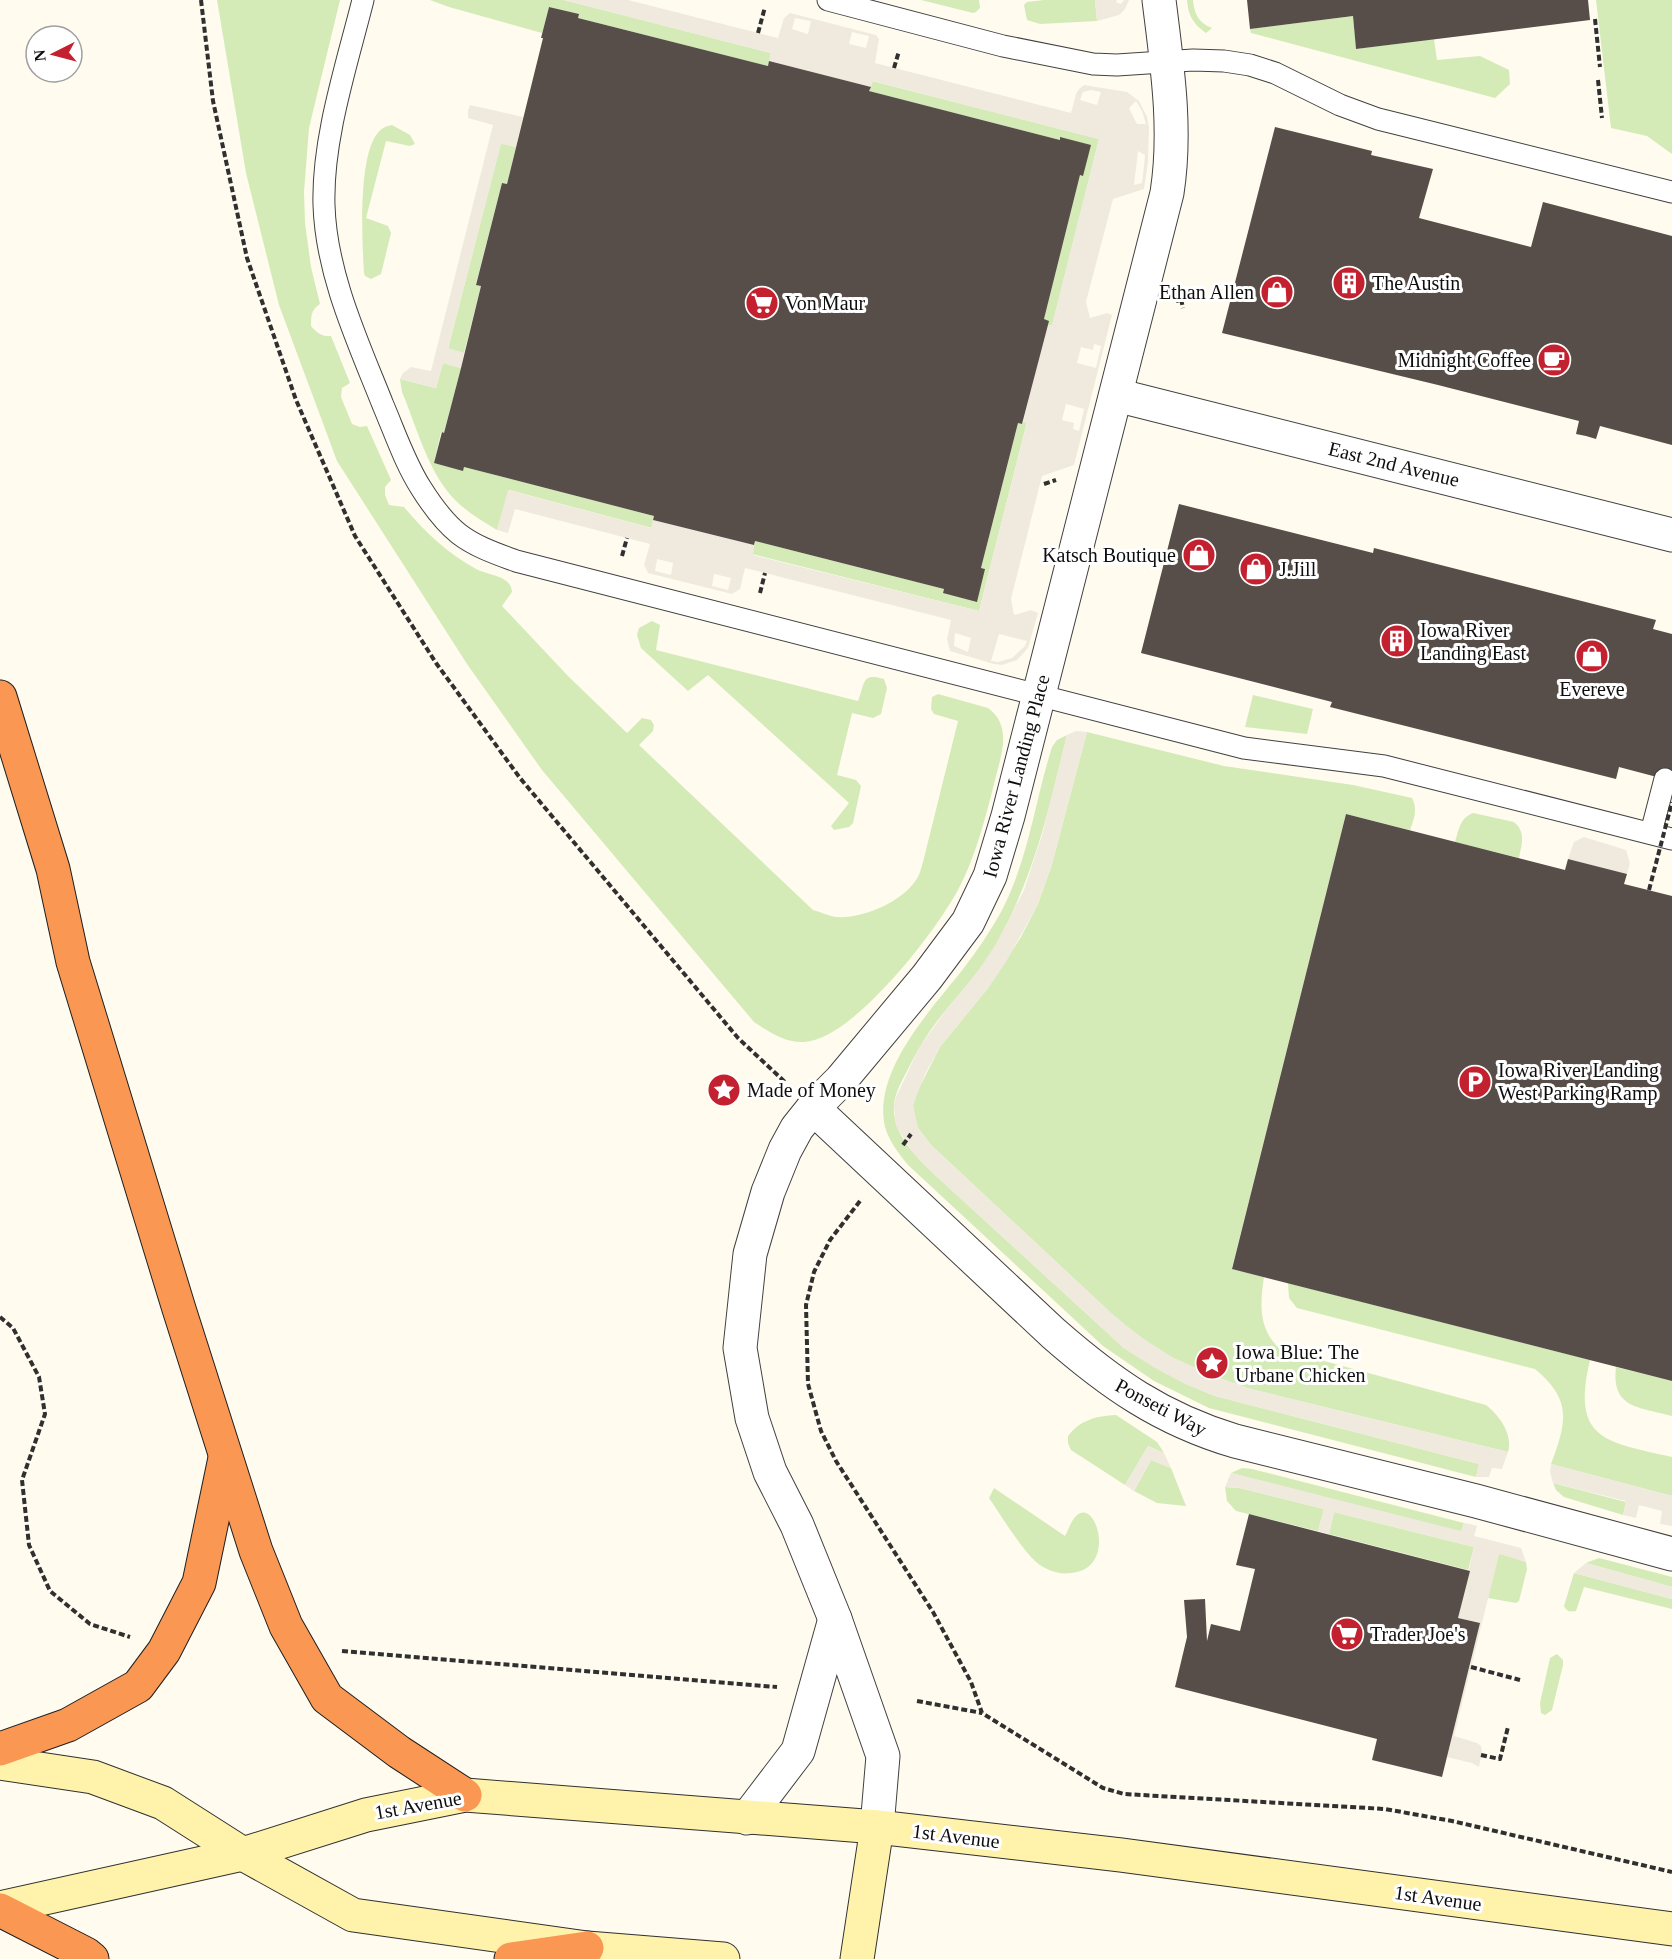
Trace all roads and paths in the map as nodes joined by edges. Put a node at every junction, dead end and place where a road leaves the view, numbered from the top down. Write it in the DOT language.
graph roads {
  1 [pos="201,0"];
  2 [pos="363,0"];
  3 [pos="828,0"];
  4 [pos="1159,0"];
  5 [pos="765,7"];
  6 [pos="1594,19"];
  7 [pos="758,33"];
  8 [pos="901,41"];
  9 [pos="1167,63"];
  10 [pos="1600,66"];
  11 [pos="894,68"];
  12 [pos="1598,80"];
  13 [pos="1602,118"];
  14 [pos="1672,192"];
  15 [pos="1180,300"];
  16 [pos="1183,308"];
  17 [pos="1116,395"];
  18 [pos="1057,480"];
  19 [pos="1044,484"];
  20 [pos="1672,535"];
  21 [pos="627,538"];
  22 [pos="620,566"];
  23 [pos="765,573"];
  24 [pos="758,601"];
  25 [pos="1038,696"];
  26 [pos="0,697"];
  27 [pos="1665,779"];
  28 [pos="1672,802"];
  29 [pos="1651,833"];
  30 [pos="1672,839"];
  31 [pos="1649,890"];
  32 [pos="813,1108"];
  33 [pos="830,1240"];
  34 [pos="0,1317"];
  35 [pos="225,1454"];
  36 [pos="1672,1554"];
  37 [pos="835,1619"];
  38 [pos="139,1640"];
  39 [pos="333,1650"];
  40 [pos="1471,1667"];
  41 [pos="1520,1680"];
  42 [pos="787,1688"];
  43 [pos="917,1701"];
  44 [pos="982,1713"];
  45 [pos="1508,1727"];
  46 [pos="0,1749"];
  47 [pos="1481,1755"];
  48 [pos="0,1763"];
  49 [pos="465,1795"];
  50 [pos="747,1818"];
  51 [pos="877,1827"];
  52 [pos="243,1854"];
  53 [pos="1672,1872"];
  54 [pos="0,1909"];
  55 [pos="1672,1929"];
  56 [pos="587,1948"];
  57 [pos="92,1959"];
  58 [pos="512,1959"];
  59 [pos="723,1959"];
  60 [pos="857,1959"];
  1 -- 32 [label="path"];
  2 -- 25 [label="lane"];
  3 -- 9 [label="lane"];
  4 -- 9 [label="street, Iowa River Landing Place"];
  5 -- 7 [label="path"];
  6 -- 10 [label="path"];
  8 -- 11 [label="path"];
  9 -- 14 [label="lane"];
  9 -- 17 [label="street, Iowa River Landing Place"];
  12 -- 13 [label="path"];
  15 -- 16 [label="path"];
  17 -- 20 [label="street, East 2nd Avenue"];
  17 -- 25 [label="street, Iowa River Landing Place"];
  18 -- 19 [label="path"];
  21 -- 22 [label="path"];
  23 -- 24 [label="path"];
  25 -- 29 [label="lane"];
  25 -- 32 [label="street, Iowa River Landing Place"];
  26 -- 35 [label="highway"];
  27 -- 29 [label="lane"];
  28 -- 31 [label="path, bridge"];
  29 -- 30 [label="lane"];
  32 -- 36 [label="street, Ponseti Way"];
  32 -- 37 [label="street, Iowa River Landing Place"];
  33 -- 44 [label="path"];
  34 -- 38 [label="path"];
  35 -- 46 [label="highway"];
  35 -- 49 [label="highway"];
  37 -- 50 [label="street"];
  37 -- 51 [label="street, Iowa River Landing Place"];
  39 -- 42 [label="path"];
  40 -- 41 [label="path"];
  43 -- 44 [label="path"];
  44 -- 53 [label="path"];
  45 -- 47 [label="path"];
  48 -- 52 [label="main road"];
  49 -- 50 [label="main road, 1st Avenue"];
  49 -- 52 [label="main road, 1st Avenue"];
  50 -- 51 [label="main road, 1st Avenue"];
  51 -- 55 [label="main road, 1st Avenue"];
  51 -- 60 [label="main road"];
  52 -- 54 [label="main road, 1st Avenue"];
  52 -- 56 [label="main road"];
  54 -- 57 [label="highway"];
  56 -- 58 [label="highway"];
  56 -- 59 [label="main road"];
}
